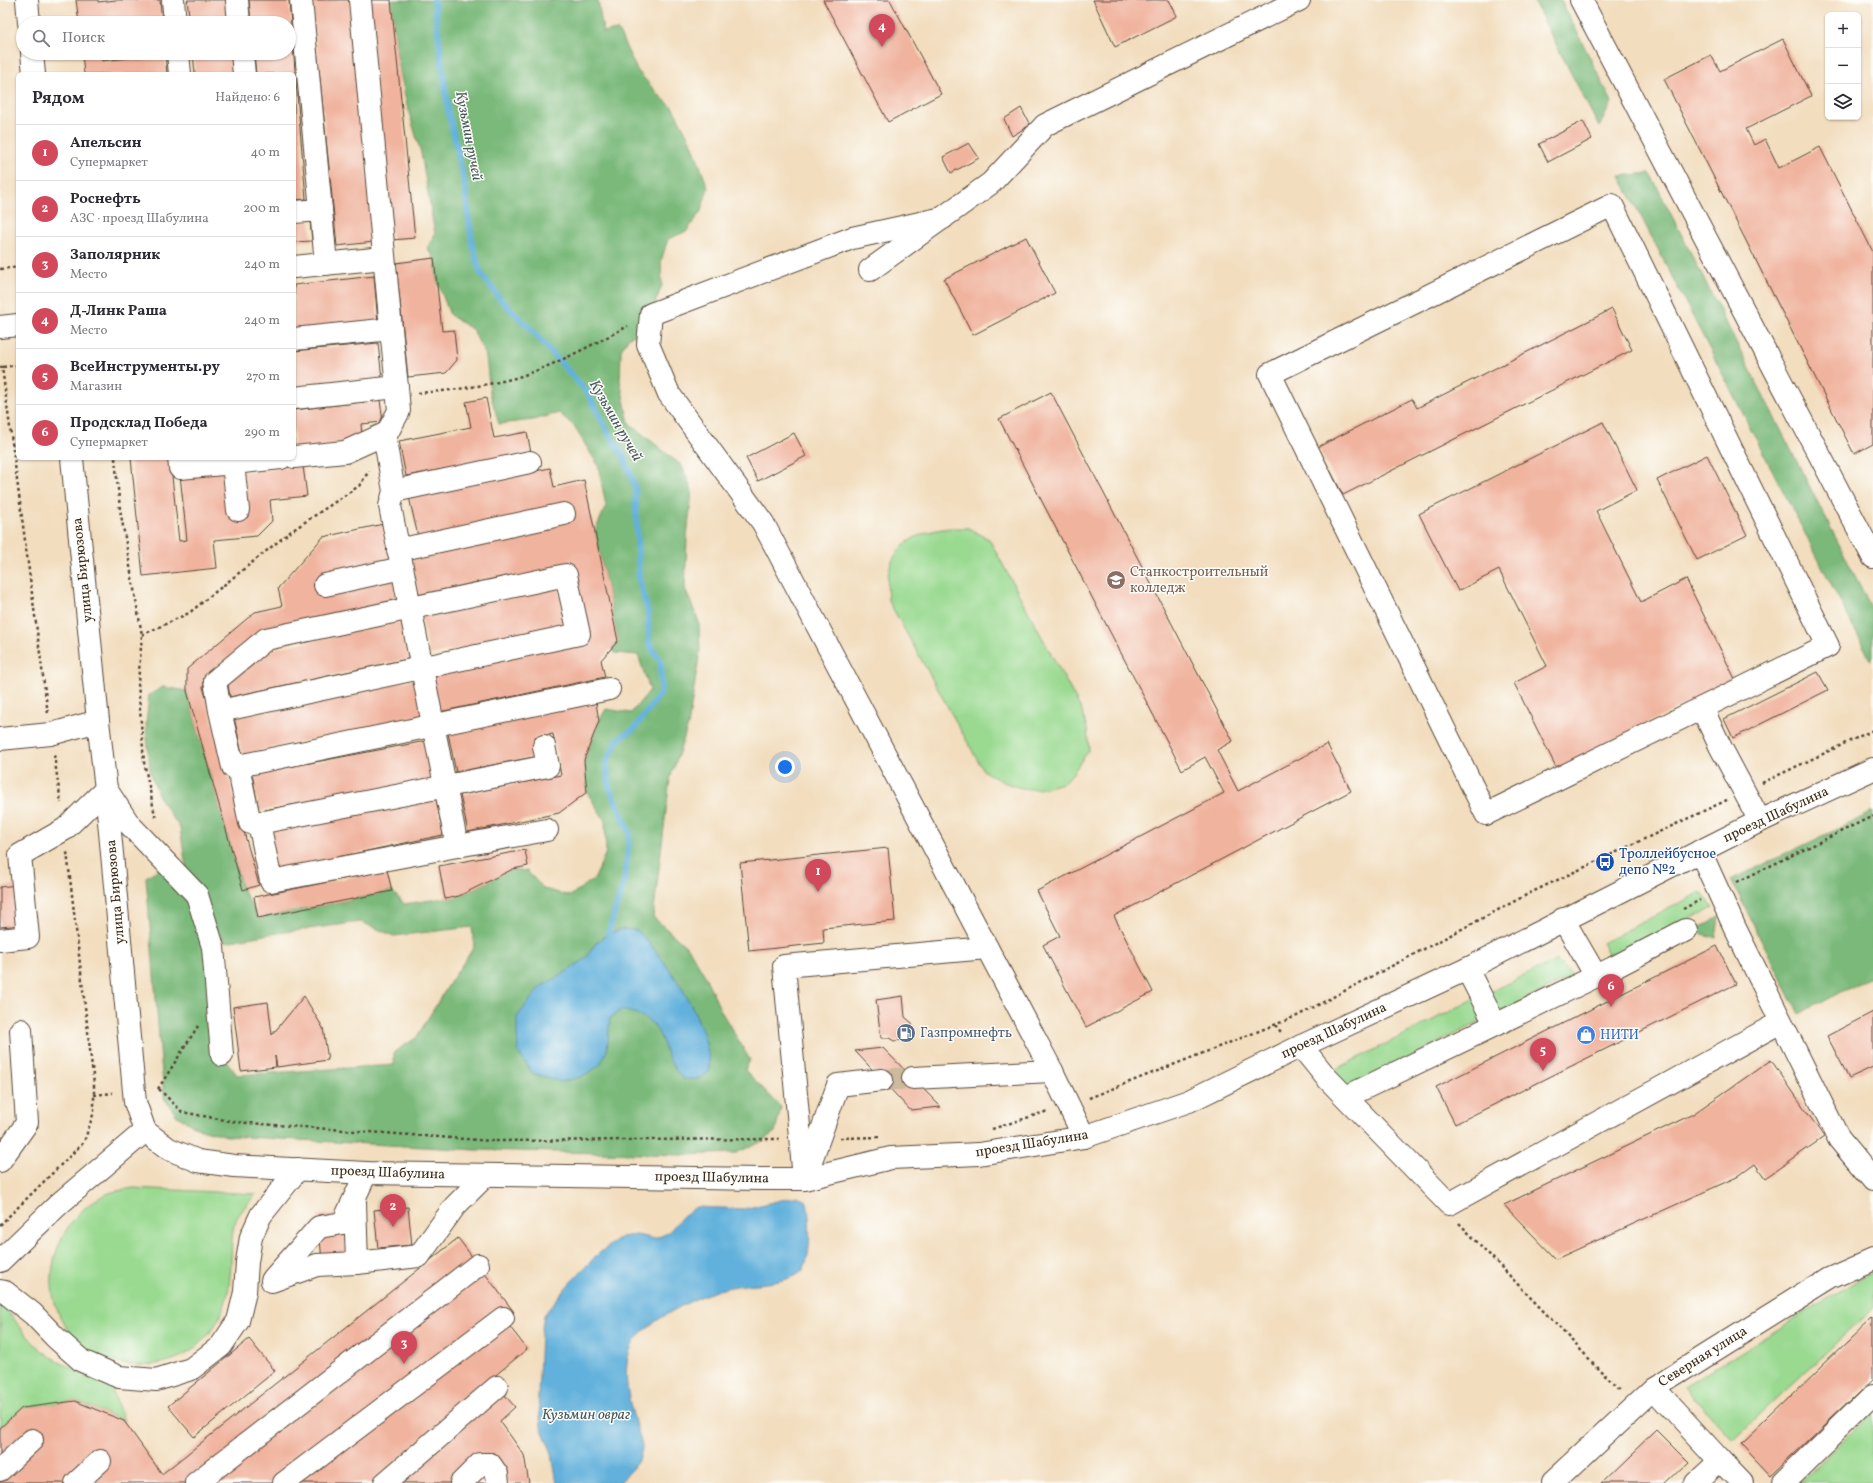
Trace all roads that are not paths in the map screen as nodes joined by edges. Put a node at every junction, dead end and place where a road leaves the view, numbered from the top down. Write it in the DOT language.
graph roads {
  1 [pos="27,0"];
  2 [pos="173,0"];
  3 [pos="237,0"];
  4 [pos="301,0"];
  5 [pos="360,0"];
  6 [pos="1299,0"];
  7 [pos="1581,0"];
  8 [pos="28,16"];
  9 [pos="174,16"];
  10 [pos="239,16"];
  11 [pos="33,60"];
  12 [pos="179,60"];
  13 [pos="243,60"];
  14 [pos="34,72"];
  15 [pos="180,72"];
  16 [pos="244,72"];
  17 [pos="320,210"];
  18 [pos="296,212"];
  19 [pos="943,218"];
  20 [pos="384,258"];
  21 [pos="326,264"];
  22 [pos="296,267"];
  23 [pos="870,270"];
  24 [pos="16,325"];
  25 [pos="0,327"];
  26 [pos="391,329"];
  27 [pos="296,339"];
  28 [pos="397,391"];
  29 [pos="296,398"];
  30 [pos="385,441"];
  31 [pos="296,457"];
  32 [pos="72,460"];
  33 [pos="179,460"];
  34 [pos="262,460"];
  35 [pos="530,462"];
  36 [pos="233,463"];
  37 [pos="394,491"];
  38 [pos="238,510"];
  39 [pos="564,514"];
  40 [pos="1873,557"];
  41 [pos="400,559"];
  42 [pos="325,585"];
  43 [pos="410,608"];
  44 [pos="422,668"];
  45 [pos="609,689"];
  46 [pos="1702,708"];
  47 [pos="220,710"];
  48 [pos="98,722"];
  49 [pos="434,726"];
  50 [pos="0,739"];
  51 [pos="544,746"];
  52 [pos="238,766"];
  53 [pos="1873,769"];
  54 [pos="445,785"];
  55 [pos="106,789"];
  56 [pos="1760,821"];
  57 [pos="259,823"];
  58 [pos="547,830"];
  59 [pos="457,846"];
  60 [pos="1700,851"];
  61 [pos="1563,919"];
  62 [pos="1686,930"];
  63 [pos="0,940"];
  64 [pos="987,948"];
  65 [pos="1467,969"];
  66 [pos="1596,976"];
  67 [pos="1781,1022"];
  68 [pos="1495,1024"];
  69 [pos="21,1030"];
  70 [pos="1300,1046"];
  71 [pos="222,1055"];
  72 [pos="1052,1071"];
  73 [pos="913,1078"];
  74 [pos="882,1080"];
  75 [pos="1346,1097"];
  76 [pos="145,1131"];
  77 [pos="1084,1138"];
  78 [pos="0,1161"];
  79 [pos="298,1169"];
  80 [pos="366,1173"];
  81 [pos="485,1176"];
  82 [pos="804,1179"];
  83 [pos="1873,1180"];
  84 [pos="355,1199"];
  85 [pos="1873,1259"];
  86 [pos="0,1261"];
  87 [pos="357,1262"];
  88 [pos="478,1265"];
  89 [pos="272,1281"];
  90 [pos="0,1291"];
  91 [pos="245,1292"];
  92 [pos="503,1318"];
  93 [pos="497,1387"];
  94 [pos="1654,1388"];
  95 [pos="1873,1395"];
  96 [pos="32,1440"];
  97 [pos="1720,1460"];
  98 [pos="100,1461"];
  99 [pos="0,1470"];
  100 [pos="76,1483"];
  101 [pos="196,1483"];
  102 [pos="284,1483"];
  103 [pos="385,1483"];
  104 [pos="461,1483"];
  105 [pos="498,1483"];
  106 [pos="1552,1483"];
  107 [pos="1695,1483"];
  108 [pos="1742,1483"];
  109 [pos="1783,1483"];
  1 -- 8 [label="main road"];
  2 -- 9 [label="main road"];
  3 -- 10 [label="main road"];
  4 -- 17 [label="main road"];
  5 -- 20 [label="main road"];
  6 -- 19 [label="main road"];
  7 -- 40 [label="main road"];
  11 -- 14 [label="main road"];
  12 -- 15 [label="main road"];
  13 -- 16 [label="main road"];
  17 -- 18 [label="main road"];
  17 -- 21 [label="main road"];
  19 -- 23 [label="main road"];
  19 -- 64 [label="main road"];
  20 -- 21 [label="main road"];
  20 -- 26 [label="main road"];
  21 -- 22 [label="main road"];
  24 -- 25 [label="main road"];
  26 -- 27 [label="main road"];
  26 -- 28 [label="main road"];
  28 -- 29 [label="main road"];
  28 -- 30 [label="main road"];
  30 -- 31 [label="main road"];
  30 -- 37 [label="main road"];
  32 -- 48 [label="main road, улица Бирюзова"];
  33 -- 36 [label="main road"];
  34 -- 36 [label="main road"];
  35 -- 37 [label="main road"];
  36 -- 38 [label="main road"];
  37 -- 41 [label="main road"];
  39 -- 41 [label="main road"];
  41 -- 42 [label="main road"];
  41 -- 43 [label="main road"];
  43 -- 44 [label="main road"];
  43 -- 44 [label="main road"];
  43 -- 47 [label="main road"];
  44 -- 47 [label="main road"];
  44 -- 49 [label="main road"];
  45 -- 49 [label="main road"];
  46 -- 46 [label="main road"];
  46 -- 56 [label="main road"];
  47 -- 52 [label="main road"];
  48 -- 50 [label="main road"];
  48 -- 55 [label="main road, улица Бирюзова"];
  49 -- 52 [label="main road"];
  49 -- 54 [label="main road"];
  51 -- 54 [label="main road"];
  52 -- 57 [label="main road"];
  53 -- 56 [label="main road, проезд Шабулина"];
  54 -- 57 [label="main road"];
  54 -- 59 [label="main road"];
  55 -- 63 [label="main road"];
  55 -- 71 [label="main road"];
  55 -- 76 [label="main road, улица Бирюзова"];
  56 -- 60 [label="main road, проезд Шабулина"];
  57 -- 59 [label="main road"];
  58 -- 59 [label="main road"];
  60 -- 61 [label="main road, проезд Шабулина"];
  60 -- 67 [label="main road"];
  61 -- 65 [label="main road, проезд Шабулина"];
  61 -- 66 [label="main road"];
  62 -- 66 [label="main road"];
  64 -- 72 [label="main road"];
  64 -- 82 [label="main road"];
  65 -- 68 [label="main road"];
  65 -- 70 [label="main road, проезд Шабулина"];
  66 -- 68 [label="main road"];
  67 -- 75 [label="main road"];
  67 -- 83 [label="main road"];
  68 -- 75 [label="main road"];
  69 -- 78 [label="main road"];
  70 -- 75 [label="main road"];
  70 -- 77 [label="main road, проезд Шабулина"];
  72 -- 73 [label="main road"];
  72 -- 77 [label="main road"];
  74 -- 82 [label="main road"];
  76 -- 79 [label="main road, проезд Шабулина"];
  76 -- 86 [label="main road"];
  77 -- 82 [label="main road, проезд Шабулина"];
  79 -- 80 [label="main road, проезд Шабулина"];
  79 -- 91 [label="main road"];
  80 -- 81 [label="main road, проезд Шабулина"];
  80 -- 84 [label="main road"];
  81 -- 82 [label="main road, проезд Шабулина"];
  81 -- 87 [label="main road"];
  84 -- 87 [label="main road"];
  84 -- 89 [label="main road"];
  85 -- 94 [label="main road, Северная улица"];
  87 -- 89 [label="main road"];
  88 -- 101 [label="main road"];
  89 -- 91 [label="main road"];
  90 -- 91 [label="main road"];
  92 -- 102 [label="main road"];
  93 -- 103 [label="main road"];
  94 -- 97 [label="main road"];
  94 -- 106 [label="main road, Северная улица"];
  95 -- 109 [label="main road"];
  96 -- 99 [label="main road"];
  97 -- 107 [label="main road"];
  97 -- 108 [label="main road"];
  98 -- 100 [label="main road"];
  104 -- 105 [label="main road"];
}
